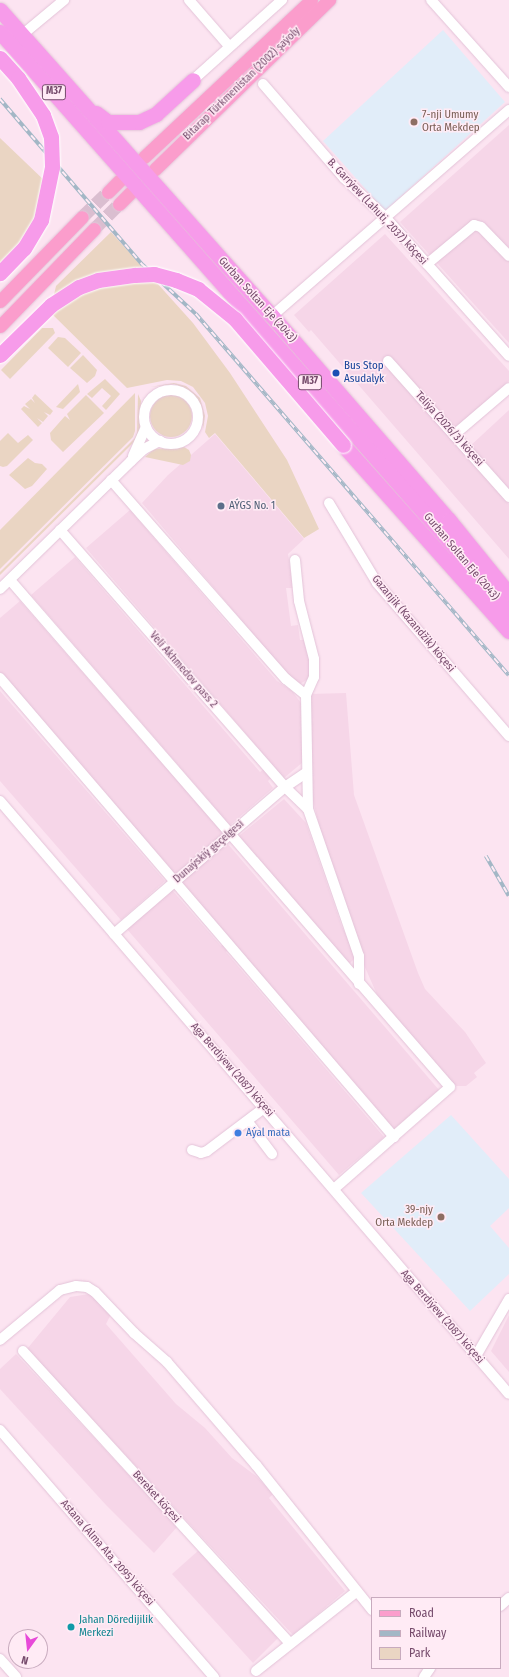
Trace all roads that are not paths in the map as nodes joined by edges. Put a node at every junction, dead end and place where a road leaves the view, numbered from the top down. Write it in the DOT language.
graph roads {
  1 [pos="64,0"];
  2 [pos="188,0"];
  3 [pos="282,0"];
  4 [pos="311,0"];
  5 [pos="329,0"];
  6 [pos="431,0"];
  7 [pos="0,10"];
  8 [pos="0,32"];
  9 [pos="22,35"];
  10 [pos="229,46"];
  11 [pos="0,58"];
  12 [pos="193,80"];
  13 [pos="263,84"];
  14 [pos="509,87"];
  15 [pos="80,102"];
  16 [pos="509,110"];
  17 [pos="144,157"];
  18 [pos="155,169"];
  19 [pos="119,181"];
  20 [pos="108,192"];
  21 [pos="130,193"];
  22 [pos="119,204"];
  23 [pos="82,217"];
  24 [pos="387,219"];
  25 [pos="94,229"];
  26 [pos="509,256"];
  27 [pos="427,264"];
  28 [pos="0,273"];
  29 [pos="0,301"];
  30 [pos="272,316"];
  31 [pos="0,326"];
  32 [pos="0,355"];
  33 [pos="509,356"];
  34 [pos="388,361"];
  35 [pos="509,388"];
  36 [pos="146,427"];
  37 [pos="454,435"];
  38 [pos="160,441"];
  39 [pos="131,460"];
  40 [pos="111,480"];
  41 [pos="509,497"];
  42 [pos="328,503"];
  43 [pos="60,530"];
  44 [pos="295,560"];
  45 [pos="10,580"];
  46 [pos="0,589"];
  47 [pos="509,594"];
  48 [pos="509,614"];
  49 [pos="509,631"];
  50 [pos="0,678"];
  51 [pos="306,695"];
  52 [pos="509,736"];
  53 [pos="306,773"];
  54 [pos="285,787"];
  55 [pos="0,801"];
  56 [pos="308,809"];
  57 [pos="230,835"];
  58 [pos="175,881"];
  59 [pos="114,934"];
  60 [pos="359,984"];
  61 [pos="264,1108"];
  62 [pos="248,1122"];
  63 [pos="394,1137"];
  64 [pos="192,1150"];
  65 [pos="272,1154"];
  66 [pos="334,1189"];
  67 [pos="509,1299"];
  68 [pos="0,1340"];
  69 [pos="23,1351"];
  70 [pos="476,1356"];
  71 [pos="509,1394"];
  72 [pos="0,1430"];
  73 [pos="356,1592"];
  74 [pos="509,1598"];
  75 [pos="501,1605"];
  76 [pos="371,1609"];
  77 [pos="290,1643"];
  78 [pos="0,1659"];
  79 [pos="256,1671"];
  80 [pos="16,1677"];
  81 [pos="214,1677"];
  1 -- 9 [label="street"];
  2 -- 10 [label="street"];
  3 -- 10 [label="street"];
  4 -- 17 [label="main road, Bitarap Türkmenistan (2002) şaýoly"];
  5 -- 18 [label="main road, Bitarap Türkmenistan (2002) şaýoly"];
  6 -- 14 [label="street"];
  7 -- 9 [label="highway, Gurban Soltan Eje (2043) / M37"];
  8 -- 48 [label="highway, Gurban Soltan Eje (2043) / M37"];
  9 -- 15 [label="highway, Gurban Soltan Eje (2043) / M37"];
  10 -- 12 [label="street"];
  11 -- 28 [label="highway, bridge"];
  12 -- 15 [label="highway"];
  13 -- 24 [label="street, B. Garrýew (Lahuti, 2037) köçesi"];
  15 -- 30 [label="highway, Gurban Soltan Eje (2043) / M37"];
  16 -- 24 [label="street"];
  19 -- 20 [label="main road"];
  21 -- 22 [label="main road"];
  23 -- 29 [label="main road"];
  24 -- 27 [label="street, B. Garrýew (Lahuti, 2037) köçesi"];
  24 -- 30 [label="street"];
  25 -- 31 [label="main road"];
  26 -- 27 [label="street"];
  27 -- 33 [label="street, B. Garrýew (Lahuti, 2037) köçesi"];
  30 -- 47 [label="highway, Gurban Soltan Eje (2043) / M37"];
  32 -- 49 [label="highway, bridge"];
  34 -- 37 [label="street, Teliýa (2026/3) köçesi"];
  35 -- 37 [label="street"];
  36 -- 38 [label="street"];
  36 -- 38 [label="street"];
  36 -- 39 [label="street"];
  37 -- 41 [label="street, Teliýa (2026/3) köçesi"];
  38 -- 39 [label="street"];
  39 -- 40 [label="street"];
  40 -- 43 [label="street"];
  40 -- 51 [label="street"];
  42 -- 52 [label="street, Gazanjik (Kazandžik) köçesi"];
  43 -- 45 [label="street"];
  43 -- 54 [label="street, Veli Akhmedov pass 2"];
  44 -- 51 [label="street"];
  45 -- 46 [label="street"];
  45 -- 57 [label="street"];
  50 -- 58 [label="street"];
  51 -- 53 [label="street"];
  53 -- 54 [label="street, Dunaýskiý geçelgesi"];
  53 -- 56 [label="street"];
  54 -- 56 [label="street, Veli Akhmedov pass 2"];
  54 -- 57 [label="street, Dunaýskiý geçelgesi"];
  55 -- 59 [label="street, Aga Berdiýew (2087) köçesi"];
  56 -- 60 [label="street"];
  57 -- 58 [label="street, Dunaýskiý geçelgesi"];
  57 -- 60 [label="street"];
  58 -- 59 [label="street, Dunaýskiý geçelgesi"];
  58 -- 63 [label="street"];
  59 -- 61 [label="street, Aga Berdiýew (2087) köçesi"];
  60 -- 63 [label="street"];
  61 -- 62 [label="street"];
  61 -- 66 [label="street, Aga Berdiýew (2087) köçesi"];
  62 -- 64 [label="street"];
  62 -- 65 [label="street"];
  63 -- 66 [label="street"];
  66 -- 70 [label="street, Aga Berdiýew (2087) köçesi"];
  67 -- 70 [label="street"];
  68 -- 73 [label="street"];
  69 -- 77 [label="street, Bereket köçesi"];
  70 -- 71 [label="street, Aga Berdiýew (2087) köçesi"];
  72 -- 81 [label="street, Astana (Alma Ata, 2095) köçesi"];
  73 -- 76 [label="street"];
  73 -- 77 [label="street"];
  74 -- 75 [label="street"];
  77 -- 79 [label="street"];
  78 -- 80 [label="street"];
}
